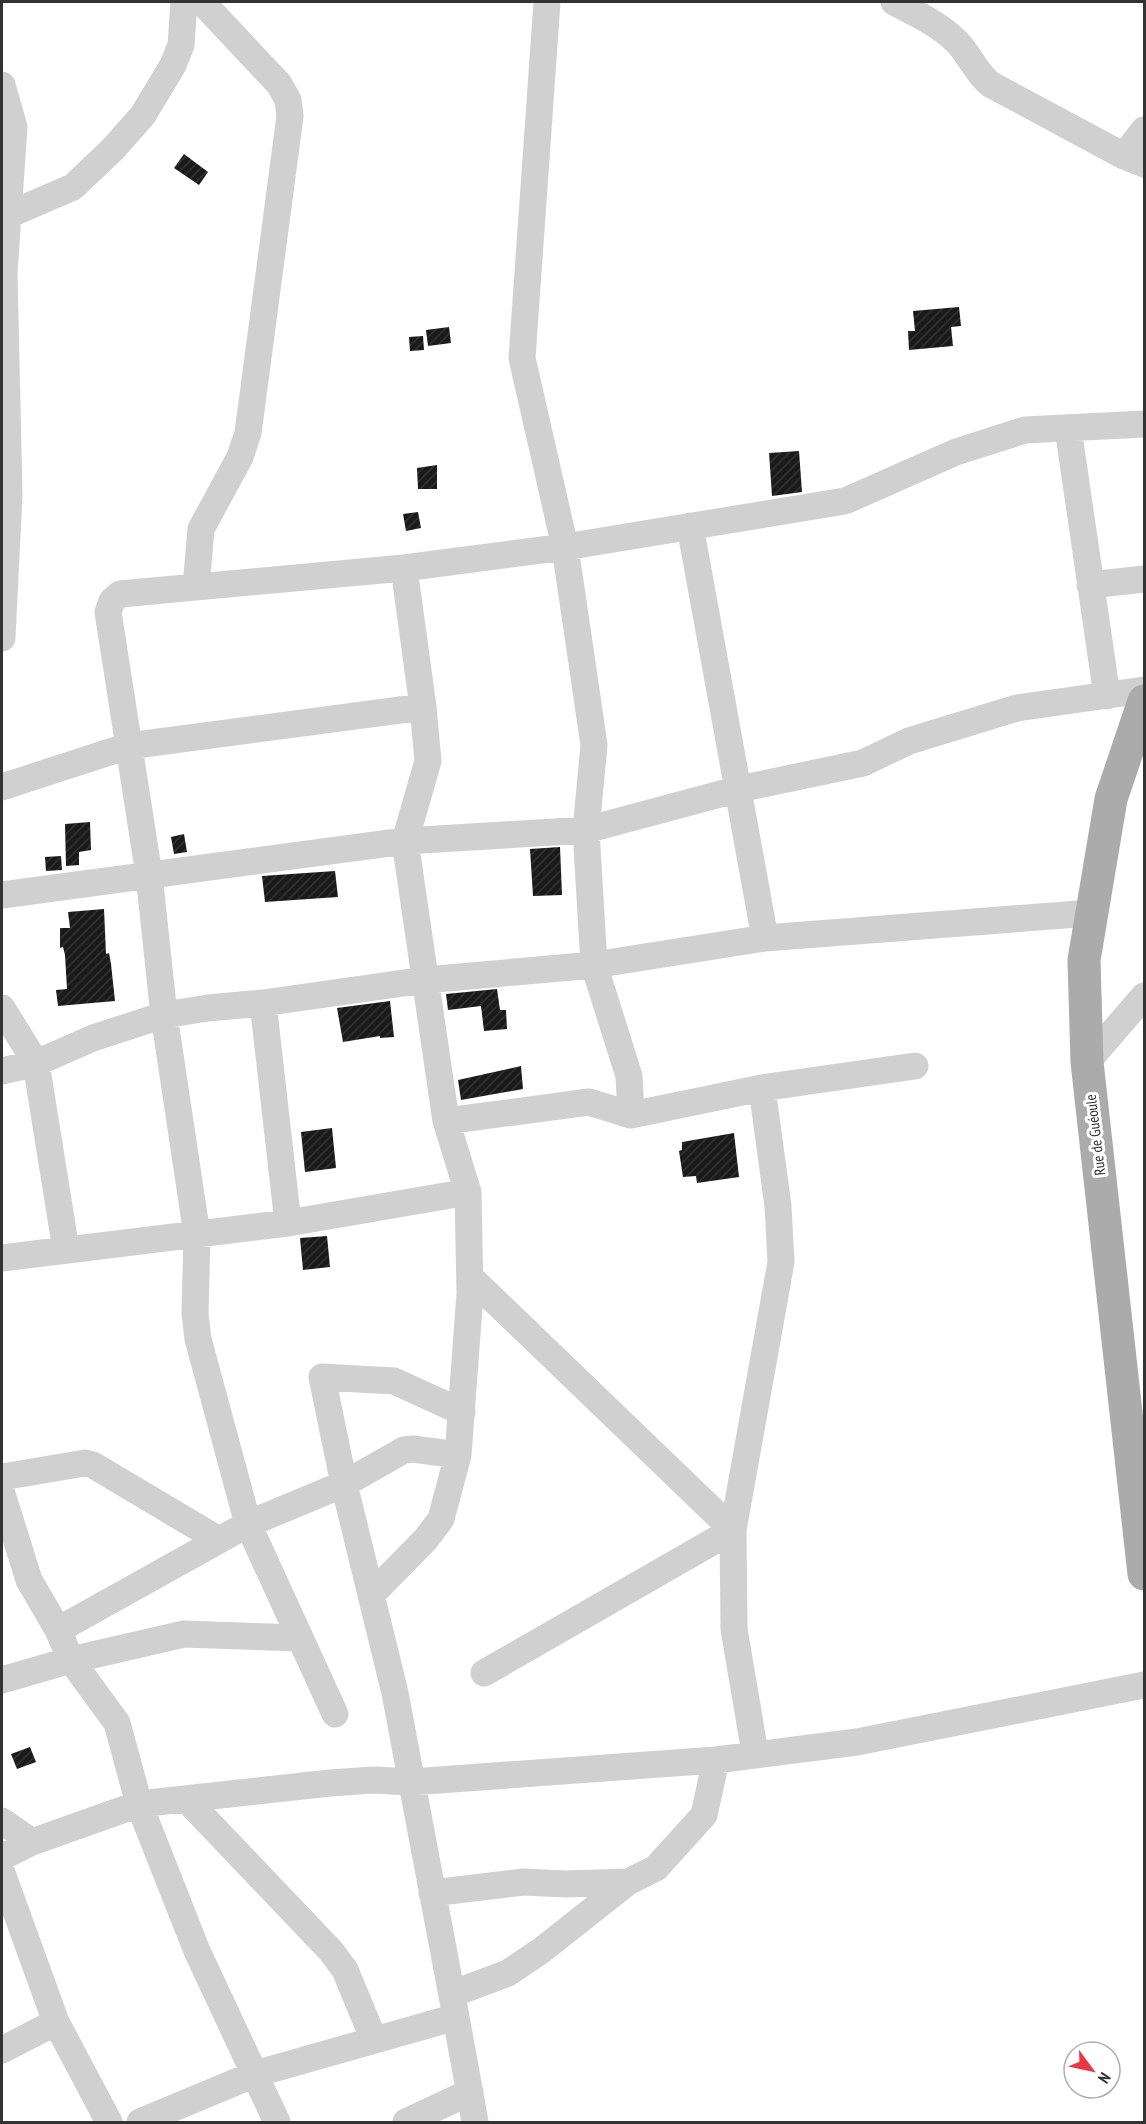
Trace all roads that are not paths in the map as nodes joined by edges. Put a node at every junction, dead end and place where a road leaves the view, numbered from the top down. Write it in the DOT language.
graph roads {
  1 [pos="184,2"];
  2 [pos="202,2"];
  3 [pos="547,2"];
  4 [pos="894,2"];
  5 [pos="2,85"];
  6 [pos="1144,130"];
  7 [pos="1134,160"];
  8 [pos="8,215"];
  9 [pos="1144,424"];
  10 [pos="1068,428"];
  11 [pos="690,526"];
  12 [pos="565,547"];
  13 [pos="404,568"];
  14 [pos="1144,579"];
  15 [pos="1090,585"];
  16 [pos="196,587"];
  17 [pos="2,638"];
  18 [pos="1144,690"];
  19 [pos="1107,696"];
  20 [pos="1144,701"];
  21 [pos="423,707"];
  22 [pos="128,746"];
  23 [pos="2,787"];
  24 [pos="739,789"];
  25 [pos="586,830"];
  26 [pos="405,841"];
  27 [pos="149,875"];
  28 [pos="2,895"];
  29 [pos="1091,914"];
  30 [pos="765,938"];
  31 [pos="594,965"];
  32 [pos="425,980"];
  33 [pos="1144,996"];
  34 [pos="263,1003"];
  35 [pos="2,1008"];
  36 [pos="164,1015"];
  37 [pos="1087,1062"];
  38 [pos="36,1063"];
  39 [pos="915,1066"];
  40 [pos="2,1071"];
  41 [pos="762,1088"];
  42 [pos="631,1115"];
  43 [pos="446,1121"];
  44 [pos="468,1192"];
  45 [pos="288,1223"];
  46 [pos="197,1235"];
  47 [pos="66,1250"];
  48 [pos="2,1258"];
  49 [pos="470,1277"];
  50 [pos="462,1412"];
  51 [pos="458,1455"];
  52 [pos="2,1477"];
  53 [pos="344,1484"];
  54 [pos="2,1494"];
  55 [pos="248,1524"];
  56 [pos="733,1530"];
  57 [pos="1143,1530"];
  58 [pos="219,1540"];
  59 [pos="1144,1574"];
  60 [pos="371,1595"];
  61 [pos="58,1630"];
  62 [pos="300,1638"];
  63 [pos="71,1660"];
  64 [pos="483,1673"];
  65 [pos="2,1680"];
  66 [pos="1144,1685"];
  67 [pos="335,1714"];
  68 [pos="755,1754"];
  69 [pos="716,1760"];
  70 [pos="411,1782"];
  71 [pos="187,1800"];
  72 [pos="139,1804"];
  73 [pos="2,1821"];
  74 [pos="32,1842"];
  75 [pos="2,1857"];
  76 [pos="2,1873"];
  77 [pos="628,1882"];
  78 [pos="432,1893"];
  79 [pos="454,2005"];
  80 [pos="56,2022"];
  81 [pos="374,2040"];
  82 [pos="2,2050"];
  83 [pos="255,2074"];
  84 [pos="470,2092"];
  85 [pos="109,2122"];
  86 [pos="140,2122"];
  87 [pos="277,2122"];
  88 [pos="406,2122"];
  89 [pos="475,2122"];
  1 -- 8 [label="street"];
  2 -- 16 [label="street"];
  3 -- 12 [label="street"];
  4 -- 7 [label="street"];
  5 -- 8 [label="street"];
  6 -- 7 [label="street"];
  8 -- 17 [label="street"];
  9 -- 10 [label="street"];
  10 -- 11 [label="street"];
  10 -- 15 [label="street"];
  11 -- 12 [label="street"];
  11 -- 24 [label="street"];
  12 -- 13 [label="street"];
  12 -- 25 [label="street"];
  13 -- 16 [label="street"];
  13 -- 21 [label="street"];
  14 -- 15 [label="street"];
  15 -- 19 [label="street"];
  16 -- 22 [label="street"];
  18 -- 19 [label="street"];
  19 -- 24 [label="street"];
  20 -- 29 [label="main road, Rue de Guéoule"];
  21 -- 22 [label="street"];
  21 -- 26 [label="street"];
  22 -- 23 [label="street"];
  22 -- 27 [label="street"];
  24 -- 25 [label="street"];
  24 -- 30 [label="street"];
  25 -- 26 [label="street"];
  25 -- 31 [label="street"];
  26 -- 27 [label="street"];
  26 -- 32 [label="street"];
  27 -- 28 [label="street"];
  27 -- 36 [label="street"];
  29 -- 30 [label="street"];
  29 -- 37 [label="main road, Rue de Guéoule"];
  30 -- 31 [label="street"];
  31 -- 32 [label="street"];
  31 -- 42 [label="street"];
  32 -- 34 [label="street"];
  32 -- 43 [label="street"];
  33 -- 37 [label="street"];
  34 -- 36 [label="street"];
  34 -- 45 [label="street"];
  35 -- 38 [label="street"];
  36 -- 38 [label="street"];
  36 -- 46 [label="street"];
  37 -- 57 [label="main road, Rue de Guéoule"];
  38 -- 40 [label="street"];
  38 -- 47 [label="street"];
  39 -- 41 [label="street"];
  41 -- 42 [label="street"];
  41 -- 56 [label="street"];
  42 -- 43 [label="street"];
  43 -- 44 [label="street"];
  44 -- 45 [label="street"];
  44 -- 49 [label="street"];
  45 -- 46 [label="street"];
  46 -- 47 [label="street"];
  46 -- 55 [label="street"];
  47 -- 48 [label="street"];
  49 -- 50 [label="street"];
  49 -- 56 [label="street"];
  50 -- 51 [label="street"];
  50 -- 53 [label="street"];
  51 -- 53 [label="street"];
  51 -- 60 [label="street"];
  52 -- 58 [label="street"];
  53 -- 55 [label="street"];
  53 -- 60 [label="street"];
  54 -- 61 [label="street"];
  55 -- 58 [label="street"];
  55 -- 62 [label="street"];
  56 -- 64 [label="street"];
  56 -- 68 [label="street"];
  57 -- 59 [label="main road, Rue de Guéoule"];
  58 -- 61 [label="street"];
  60 -- 70 [label="street"];
  61 -- 63 [label="street"];
  62 -- 63 [label="street"];
  62 -- 67 [label="street"];
  63 -- 65 [label="street"];
  63 -- 72 [label="street"];
  66 -- 68 [label="street"];
  68 -- 69 [label="street"];
  69 -- 70 [label="street"];
  69 -- 77 [label="street"];
  70 -- 71 [label="street"];
  70 -- 78 [label="street"];
  71 -- 72 [label="street"];
  71 -- 81 [label="street"];
  72 -- 74 [label="street"];
  72 -- 83 [label="street"];
  73 -- 74 [label="street"];
  74 -- 75 [label="street"];
  76 -- 80 [label="street"];
  77 -- 78 [label="street"];
  77 -- 79 [label="street"];
  78 -- 79 [label="street"];
  79 -- 81 [label="street"];
  79 -- 84 [label="street"];
  80 -- 82 [label="street"];
  80 -- 85 [label="street"];
  81 -- 83 [label="street"];
  83 -- 86 [label="street"];
  83 -- 87 [label="street"];
  84 -- 88 [label="street"];
  84 -- 89 [label="street"];
}
